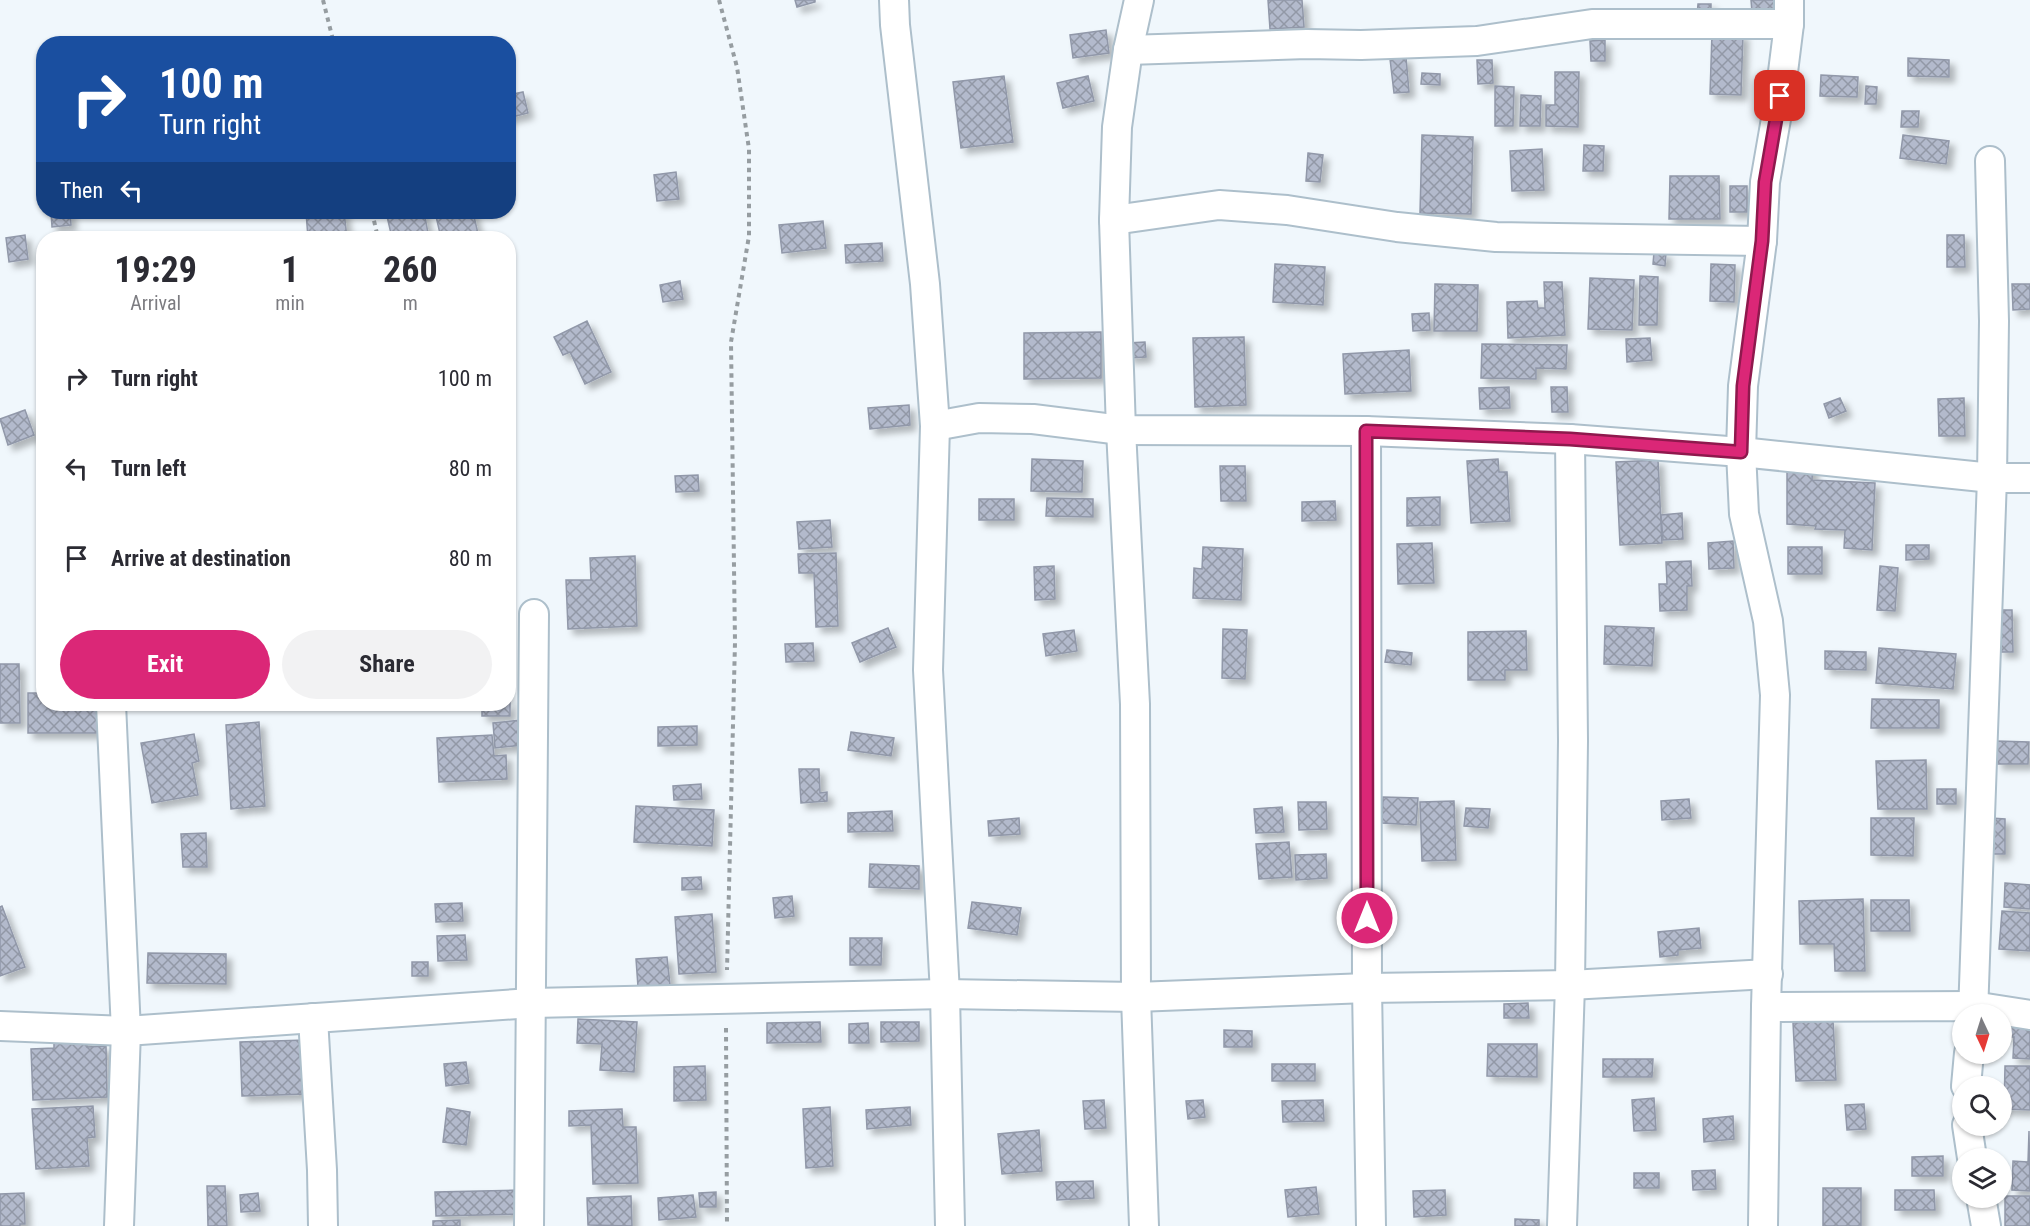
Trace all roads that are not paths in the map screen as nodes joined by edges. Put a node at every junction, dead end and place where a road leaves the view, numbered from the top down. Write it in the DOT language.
graph roads {
  1 [pos="894,0"];
  2 [pos="1139,0"];
  3 [pos="1789,12"];
  4 [pos="1128,50"];
  5 [pos="1990,161"];
  6 [pos="1114,220"];
  7 [pos="1762,241"];
  8 [pos="935,426"];
  9 [pos="1121,430"];
  10 [pos="1366,431"];
  11 [pos="1570,439"];
  12 [pos="1741,452"];
  13 [pos="1992,477"];
  14 [pos="2030,478"];
  15 [pos="534,614"];
  16 [pos="111,711"];
  17 [pos="1768,974"];
  18 [pos="1570,985"];
  19 [pos="1367,988"];
  20 [pos="945,994"];
  21 [pos="1136,997"];
  22 [pos="532,1004"];
  23 [pos="1973,1004"];
  24 [pos="1766,1007"];
  25 [pos="1952,1010"];
  26 [pos="2012,1013"];
  27 [pos="2030,1015"];
  28 [pos="313,1018"];
  29 [pos="0,1026"];
  30 [pos="126,1031"];
  31 [pos="1983,1208"];
  32 [pos="118,1226"];
  33 [pos="322,1226"];
  34 [pos="529,1226"];
  35 [pos="950,1226"];
  36 [pos="1144,1226"];
  37 [pos="1371,1226"];
  38 [pos="1562,1226"];
  39 [pos="1763,1226"];
  40 [pos="1986,1226"];
  1 -- 8 [label="street"];
  2 -- 4 [label="street"];
  3 -- 4 [label="street"];
  3 -- 7 [label="street"];
  4 -- 6 [label="street"];
  5 -- 13 [label="street"];
  6 -- 7 [label="street"];
  6 -- 9 [label="street"];
  7 -- 12 [label="street"];
  8 -- 9 [label="street"];
  8 -- 20 [label="street"];
  9 -- 10 [label="street"];
  9 -- 21 [label="street"];
  10 -- 11 [label="street"];
  10 -- 19 [label="street"];
  11 -- 12 [label="street"];
  11 -- 18 [label="street"];
  12 -- 13 [label="street"];
  12 -- 17 [label="street"];
  13 -- 14 [label="street"];
  13 -- 23 [label="street"];
  15 -- 22 [label="street"];
  16 -- 30 [label="street"];
  17 -- 18 [label="street"];
  17 -- 24 [label="street"];
  18 -- 19 [label="street"];
  18 -- 38 [label="street"];
  19 -- 21 [label="street"];
  19 -- 37 [label="street"];
  20 -- 21 [label="street"];
  20 -- 22 [label="street"];
  20 -- 35 [label="street"];
  21 -- 36 [label="street"];
  22 -- 28 [label="street"];
  22 -- 34 [label="street"];
  24 -- 25 [label="street"];
  24 -- 39 [label="street"];
  26 -- 27 [label="street"];
  28 -- 30 [label="street"];
  28 -- 33 [label="street"];
  29 -- 30 [label="street"];
  30 -- 32 [label="street"];
  31 -- 40 [label="street"];
}
